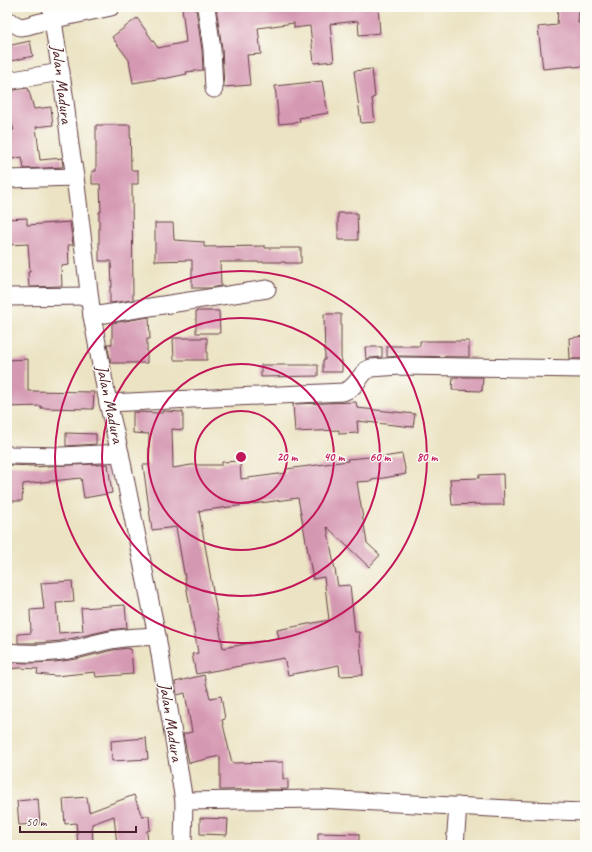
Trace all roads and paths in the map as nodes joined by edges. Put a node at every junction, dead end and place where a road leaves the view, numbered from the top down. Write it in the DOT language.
graph roads {
  1 [pos="110,7"];
  2 [pos="206,7"];
  3 [pos="52,13"];
  4 [pos="7,20"];
  5 [pos="61,72"];
  6 [pos="7,81"];
  7 [pos="214,89"];
  8 [pos="75,177"];
  9 [pos="7,179"];
  10 [pos="267,289"];
  11 [pos="89,296"];
  12 [pos="7,297"];
  13 [pos="92,316"];
  14 [pos="585,369"];
  15 [pos="108,403"];
  16 [pos="120,453"];
  17 [pos="7,454"];
  18 [pos="157,636"];
  19 [pos="7,652"];
  20 [pos="184,801"];
  21 [pos="458,806"];
  22 [pos="585,812"];
  23 [pos="184,845"];
  24 [pos="455,845"];
  1 -- 3 [label="street, Jalan Madura"];
  2 -- 7 [label="street"];
  3 -- 4 [label="street"];
  3 -- 5 [label="street, Jalan Madura"];
  5 -- 6 [label="street"];
  5 -- 8 [label="street, Jalan Madura"];
  8 -- 9 [label="street"];
  8 -- 11 [label="street, Jalan Madura"];
  10 -- 13 [label="street"];
  11 -- 12 [label="street"];
  11 -- 13 [label="street, Jalan Madura"];
  13 -- 15 [label="street, Jalan Madura"];
  14 -- 15 [label="street"];
  15 -- 16 [label="street, Jalan Madura"];
  16 -- 17 [label="street"];
  16 -- 18 [label="street, Jalan Madura"];
  18 -- 19 [label="street"];
  18 -- 20 [label="street, Jalan Madura"];
  20 -- 21 [label="street"];
  20 -- 23 [label="street, Jalan Madura"];
  21 -- 22 [label="street"];
  21 -- 24 [label="street"];
}
